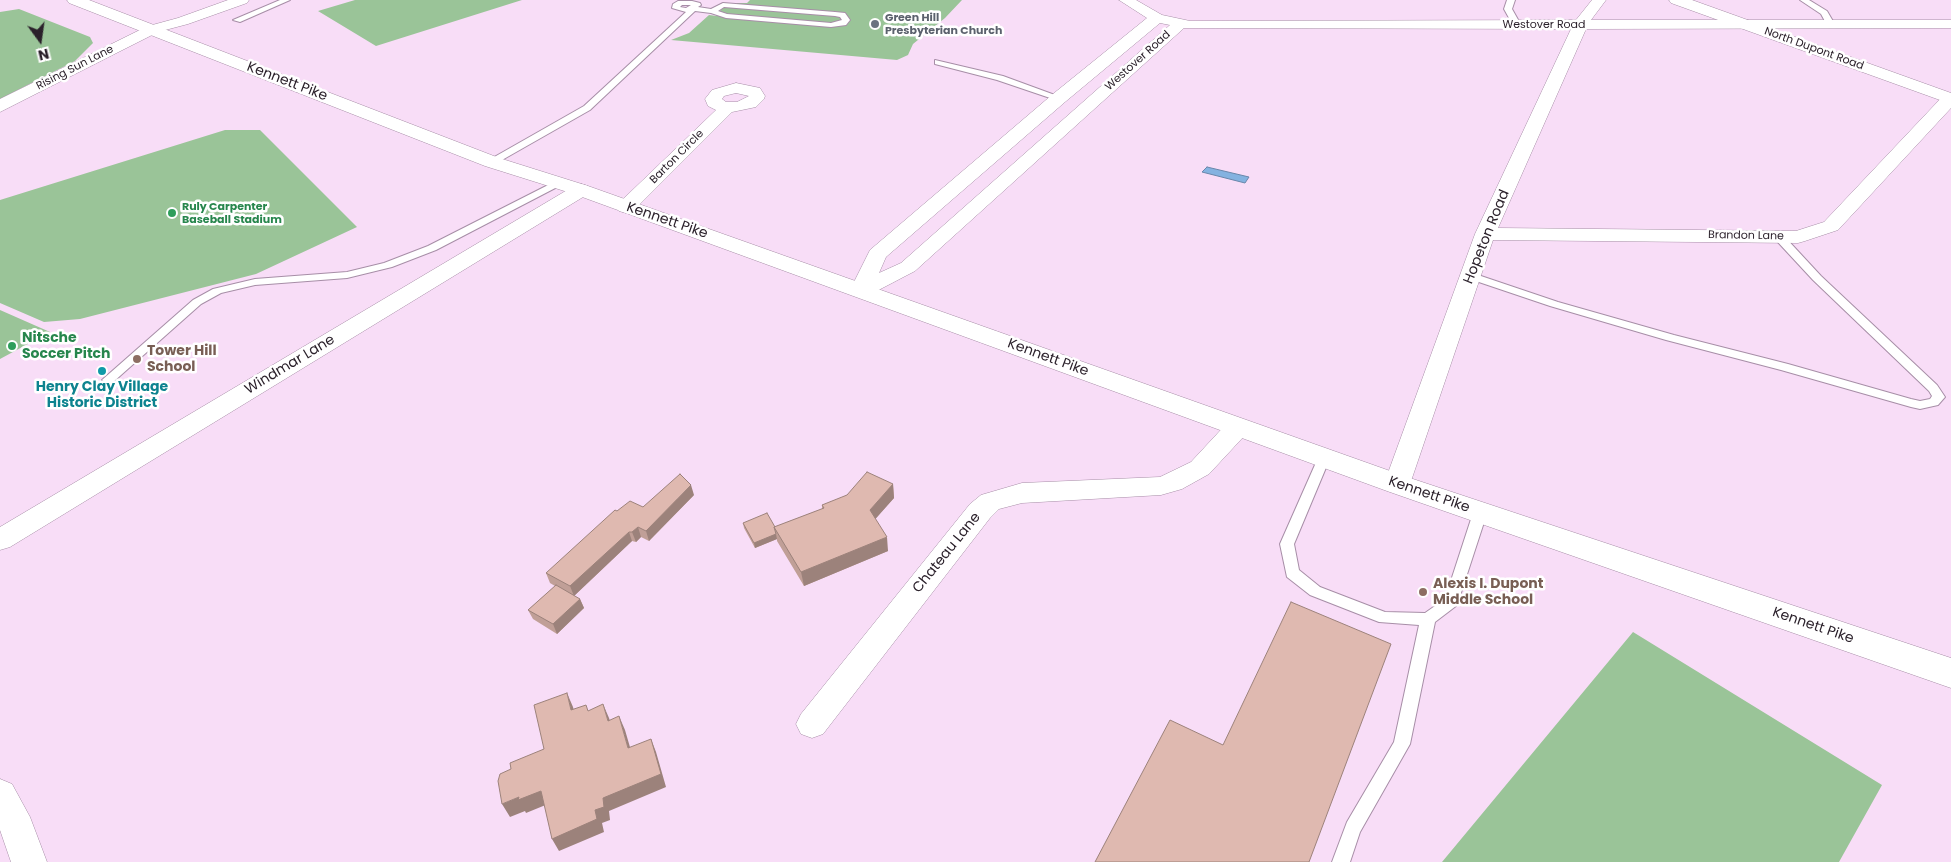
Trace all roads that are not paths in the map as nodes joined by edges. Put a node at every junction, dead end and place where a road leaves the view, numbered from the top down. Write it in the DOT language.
graph roads {
  1 [pos="75,0"];
  2 [pos="242,0"];
  3 [pos="286,0"];
  4 [pos="1126,0"];
  5 [pos="1511,0"];
  6 [pos="1600,0"];
  7 [pos="1677,0"];
  8 [pos="1804,0"];
  9 [pos="712,11"];
  10 [pos="1157,18"];
  11 [pos="237,20"];
  12 [pos="1743,23"];
  13 [pos="1830,23"];
  14 [pos="1180,24"];
  15 [pos="1951,24"];
  16 [pos="1517,25"];
  17 [pos="1580,25"];
  18 [pos="150,30"];
  19 [pos="938,62"];
  20 [pos="1059,98"];
  21 [pos="1950,99"];
  22 [pos="0,106"];
  23 [pos="728,107"];
  24 [pos="492,162"];
  25 [pos="570,187"];
  26 [pos="626,207"];
  27 [pos="1485,234"];
  28 [pos="1779,237"];
  29 [pos="1471,276"];
  30 [pos="861,290"];
  31 [pos="108,380"];
  32 [pos="1238,427"];
  33 [pos="1324,458"];
  34 [pos="1397,484"];
  35 [pos="1480,513"];
  36 [pos="0,540"];
  37 [pos="1428,619"];
  38 [pos="1951,673"];
  39 [pos="812,724"];
  40 [pos="0,794"];
  41 [pos="28,862"];
  42 [pos="1341,862"];
  1 -- 18 [label="main road, Kennett Pike"];
  2 -- 18 [label="street"];
  3 -- 11 [label="lane"];
  4 -- 10 [label="street"];
  5 -- 16 [label="lane"];
  6 -- 17 [label="street, Hopeton Road"];
  7 -- 12 [label="main road, North Dupont Road"];
  8 -- 13 [label="lane"];
  9 -- 9 [label="lane"];
  9 -- 24 [label="lane"];
  10 -- 14 [label="street"];
  10 -- 20 [label="street, Westover Road"];
  12 -- 13 [label="street, Westover Road"];
  12 -- 17 [label="street, Westover Road"];
  12 -- 21 [label="main road, North Dupont Road"];
  13 -- 15 [label="street, Westover Road"];
  14 -- 16 [label="street, Westover Road"];
  14 -- 30 [label="street, Westover Road"];
  16 -- 17 [label="street, Westover Road"];
  17 -- 27 [label="street, Hopeton Road"];
  18 -- 22 [label="main road, Rising Sun Lane"];
  18 -- 24 [label="main road, Kennett Pike"];
  19 -- 20 [label="lane"];
  20 -- 30 [label="street, Westover Road"];
  21 -- 28 [label="street, Brandon Lane"];
  23 -- 26 [label="street, Barton Circle"];
  24 -- 25 [label="main road, Kennett Pike"];
  25 -- 26 [label="main road, Kennett Pike"];
  25 -- 31 [label="lane"];
  25 -- 36 [label="street, Windmar Lane"];
  26 -- 30 [label="main road, Kennett Pike"];
  27 -- 28 [label="street, Brandon Lane"];
  27 -- 29 [label="street, Hopeton Road"];
  28 -- 29 [label="lane"];
  29 -- 34 [label="street, Hopeton Road"];
  30 -- 32 [label="main road, Kennett Pike"];
  32 -- 33 [label="main road, Kennett Pike"];
  32 -- 39 [label="street, Chateau Lane"];
  33 -- 34 [label="main road, Kennett Pike"];
  33 -- 37 [label="lane"];
  34 -- 35 [label="main road, Kennett Pike"];
  35 -- 37 [label="lane"];
  35 -- 38 [label="main road, Kennett Pike"];
  37 -- 42 [label="lane"];
  40 -- 41 [label="street"];
}
